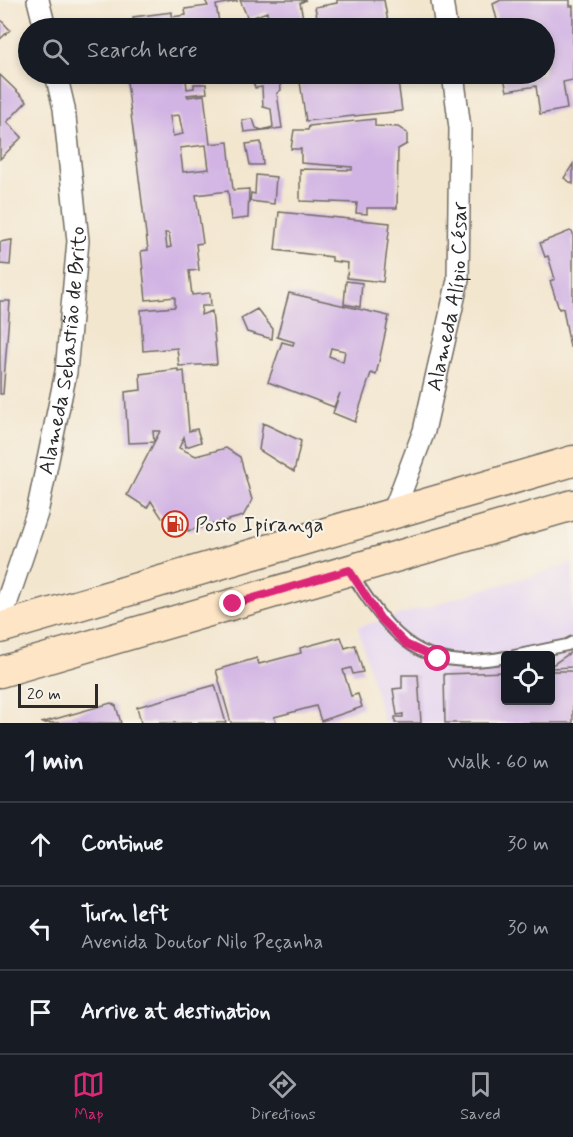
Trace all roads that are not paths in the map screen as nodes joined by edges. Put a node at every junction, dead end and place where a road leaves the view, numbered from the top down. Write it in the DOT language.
graph roads {
  1 [pos="38,0"];
  2 [pos="442,0"];
  3 [pos="42,18"];
  4 [pos="445,18"];
  5 [pos="58,84"];
  6 [pos="454,84"];
  7 [pos="573,461"];
  8 [pos="573,505"];
  9 [pos="393,513"];
  10 [pos="349,570"];
  11 [pos="0,622"];
  12 [pos="0,628"];
  13 [pos="573,642"];
  14 [pos="538,651"];
  15 [pos="501,658"];
  16 [pos="0,672"];
  1 -- 3 [label="street"];
  2 -- 4 [label="street"];
  5 -- 11 [label="street, Alameda Sebastião de Brito"];
  6 -- 9 [label="street, Alameda Alípio César"];
  7 -- 9 [label="main road"];
  8 -- 10 [label="main road"];
  9 -- 12 [label="main road"];
  10 -- 15 [label="lane"];
  10 -- 16 [label="main road"];
  13 -- 14 [label="lane"];
}
